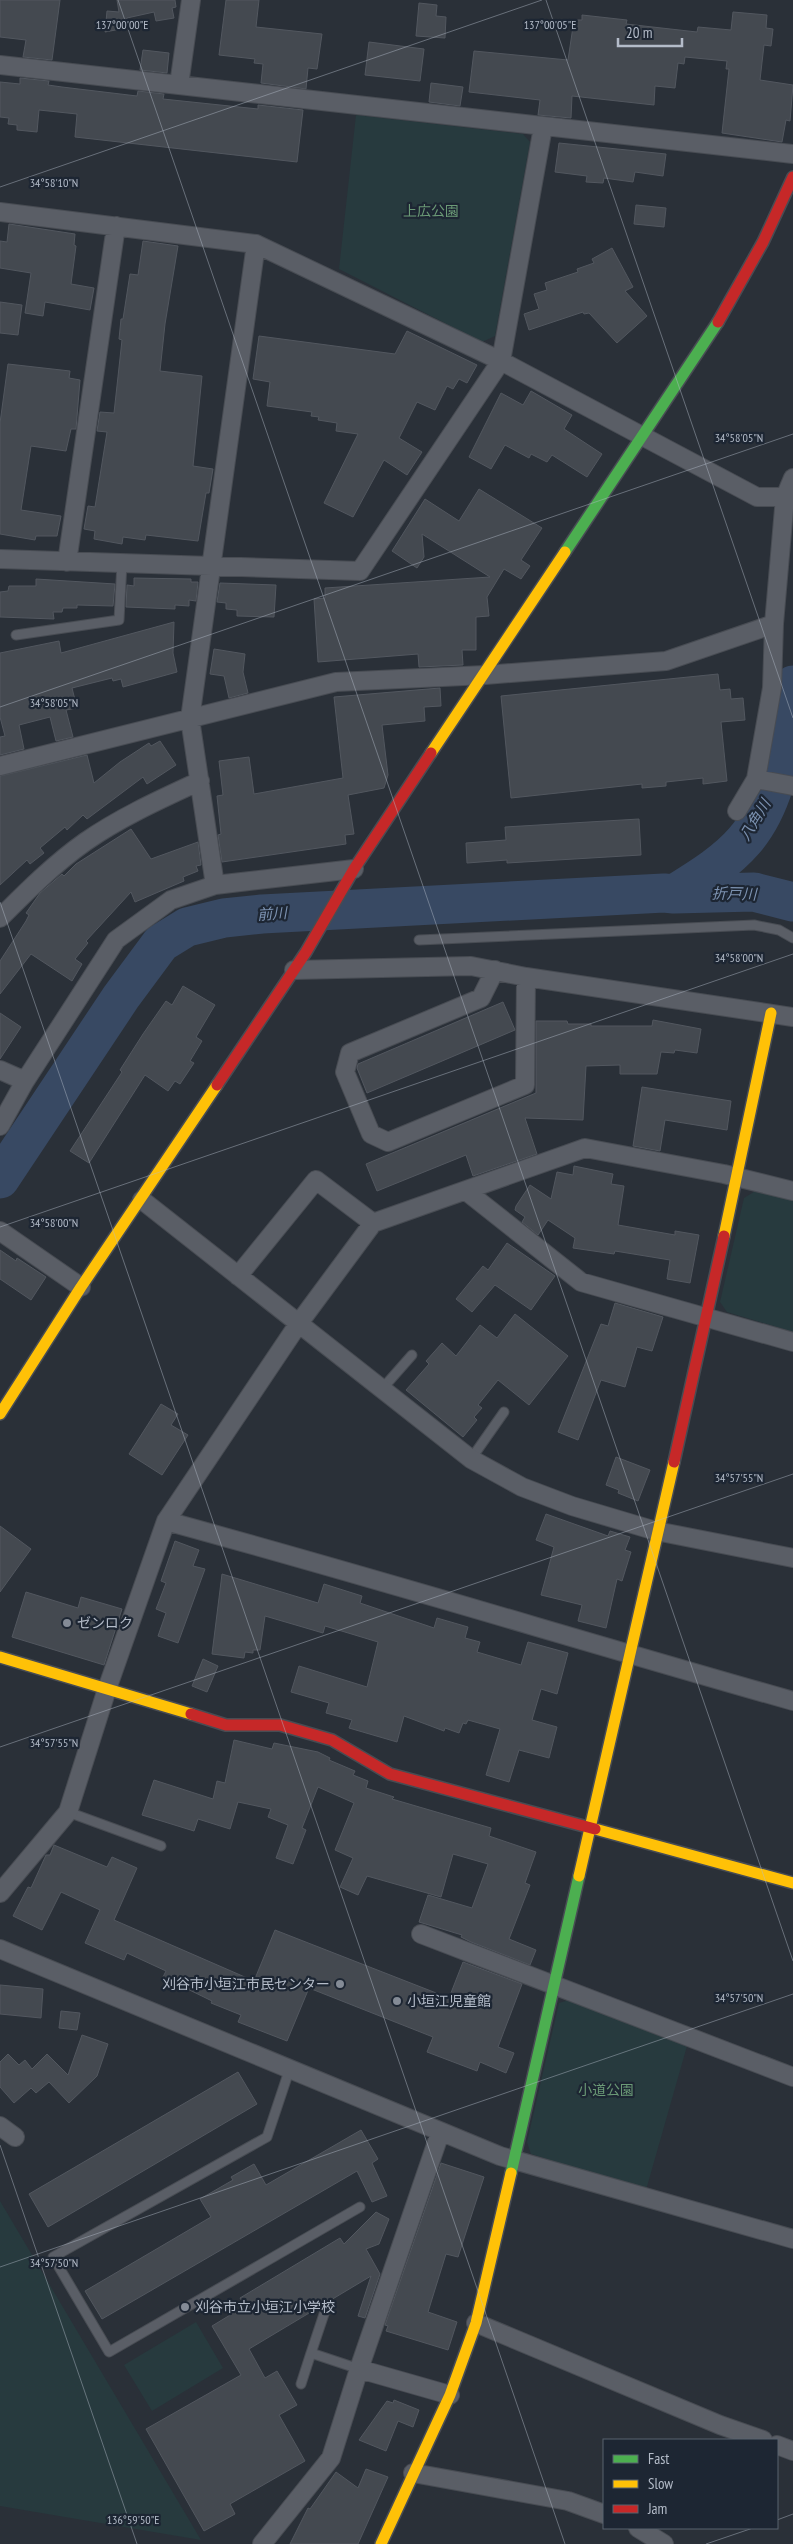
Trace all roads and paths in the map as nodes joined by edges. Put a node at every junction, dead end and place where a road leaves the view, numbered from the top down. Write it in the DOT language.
graph roads {
  1 [pos="191,0"];
  2 [pos="0,65"];
  3 [pos="179,85"];
  4 [pos="543,127"];
  5 [pos="793,154"];
  6 [pos="793,177"];
  7 [pos="0,212"];
  8 [pos="116,226"];
  9 [pos="256,244"];
  10 [pos="501,361"];
  11 [pos="643,434"];
  12 [pos="793,478"];
  13 [pos="788,497"];
  14 [pos="0,559"];
  15 [pos="67,562"];
  16 [pos="122,564"];
  17 [pos="212,566"];
  18 [pos="774,624"];
  19 [pos="16,635"];
  20 [pos="485,675"];
  21 [pos="190,719"];
  22 [pos="0,766"];
  23 [pos="756,779"];
  24 [pos="200,781"];
  25 [pos="793,786"];
  26 [pos="737,811"];
  27 [pos="354,870"];
  28 [pos="215,884"];
  29 [pos="0,918"];
  30 [pos="793,938"];
  31 [pos="419,940"];
  32 [pos="294,970"];
  33 [pos="495,970"];
  34 [pos="526,977"];
  35 [pos="772,1014"];
  36 [pos="793,1017"];
  37 [pos="0,1070"];
  38 [pos="25,1081"];
  39 [pos="0,1126"];
  40 [pos="736,1177"];
  41 [pos="793,1190"];
  42 [pos="466,1191"];
  43 [pos="142,1200"];
  44 [pos="373,1223"];
  45 [pos="2,1232"];
  46 [pos="238,1276"];
  47 [pos="81,1288"];
  48 [pos="707,1318"];
  49 [pos="299,1323"];
  50 [pos="793,1342"];
  51 [pos="412,1356"];
  52 [pos="382,1389"];
  53 [pos="504,1412"];
  54 [pos="0,1414"];
  55 [pos="472,1459"];
  56 [pos="166,1521"];
  57 [pos="656,1530"];
  58 [pos="793,1558"];
  59 [pos="629,1655"];
  60 [pos="0,1657"];
  61 [pos="107,1689"];
  62 [pos="793,1701"];
  63 [pos="68,1812"];
  64 [pos="589,1827"];
  65 [pos="161,1846"];
  66 [pos="793,1883"];
  67 [pos="0,1894"];
  68 [pos="422,1934"];
  69 [pos="0,1949"];
  70 [pos="553,1983"];
  71 [pos="290,2068"];
  72 [pos="793,2077"];
  73 [pos="0,2126"];
  74 [pos="440,2133"];
  75 [pos="15,2137"];
  76 [pos="514,2160"];
  77 [pos="360,2207"];
  78 [pos="793,2240"];
  79 [pos="324,2314"];
  80 [pos="476,2323"];
  81 [pos="311,2353"];
  82 [pos="359,2369"];
  83 [pos="302,2384"];
  84 [pos="450,2395"];
  85 [pos="760,2439"];
  86 [pos="778,2445"];
  87 [pos="793,2451"];
  88 [pos="413,2473"];
  89 [pos="603,2514"];
  90 [pos="640,2529"];
  91 [pos="262,2544"];
  92 [pos="381,2544"];
  93 [pos="664,2544"];
  1 -- 3 [label="street"];
  2 -- 3 [label="street"];
  3 -- 4 [label="street"];
  4 -- 5 [label="street"];
  4 -- 10 [label="street"];
  6 -- 11 [label="street"];
  7 -- 8 [label="street"];
  8 -- 9 [label="street"];
  8 -- 15 [label="street"];
  9 -- 10 [label="street"];
  9 -- 17 [label="street"];
  10 -- 11 [label="street"];
  10 -- 17 [label="street"];
  11 -- 13 [label="street"];
  11 -- 20 [label="street"];
  12 -- 13 [label="street"];
  13 -- 18 [label="street"];
  14 -- 15 [label="street"];
  15 -- 16 [label="street"];
  16 -- 17 [label="street"];
  16 -- 19 [label="lane"];
  17 -- 21 [label="street"];
  18 -- 20 [label="street"];
  18 -- 23 [label="street"];
  20 -- 21 [label="street"];
  20 -- 27 [label="street"];
  21 -- 22 [label="street"];
  21 -- 24 [label="street"];
  23 -- 25 [label="street"];
  23 -- 26 [label="street"];
  24 -- 28 [label="street"];
  24 -- 29 [label="street"];
  27 -- 28 [label="street"];
  27 -- 32 [label="street"];
  28 -- 38 [label="street"];
  30 -- 31 [label="lane"];
  32 -- 33 [label="street"];
  32 -- 43 [label="street"];
  33 -- 34 [label="street"];
  33 -- 34 [label="street"];
  34 -- 35 [label="street"];
  35 -- 36 [label="street"];
  35 -- 40 [label="street"];
  37 -- 38 [label="street"];
  38 -- 39 [label="street"];
  40 -- 41 [label="street"];
  40 -- 42 [label="street"];
  40 -- 48 [label="street"];
  42 -- 44 [label="street"];
  42 -- 48 [label="street"];
  43 -- 46 [label="street"];
  43 -- 47 [label="street"];
  44 -- 46 [label="street"];
  44 -- 49 [label="street"];
  45 -- 47 [label="street"];
  46 -- 49 [label="street"];
  47 -- 54 [label="street"];
  48 -- 50 [label="street"];
  48 -- 57 [label="street"];
  49 -- 52 [label="street"];
  49 -- 56 [label="street"];
  51 -- 52 [label="lane"];
  52 -- 55 [label="street"];
  53 -- 55 [label="lane"];
  55 -- 57 [label="street"];
  56 -- 59 [label="street"];
  56 -- 61 [label="street"];
  57 -- 58 [label="street"];
  57 -- 59 [label="street"];
  59 -- 62 [label="street"];
  59 -- 64 [label="street"];
  60 -- 61 [label="street"];
  61 -- 63 [label="street"];
  61 -- 64 [label="street"];
  63 -- 65 [label="lane"];
  63 -- 67 [label="street"];
  64 -- 66 [label="street"];
  64 -- 70 [label="street"];
  68 -- 70 [label="street"];
  69 -- 71 [label="street"];
  70 -- 72 [label="street"];
  70 -- 76 [label="street"];
  71 -- 74 [label="street"];
  71 -- 77 [label="lane"];
  73 -- 75 [label="street"];
  74 -- 76 [label="street"];
  74 -- 82 [label="street"];
  76 -- 78 [label="street"];
  76 -- 80 [label="street"];
  79 -- 81 [label="lane"];
  80 -- 84 [label="street"];
  80 -- 85 [label="street"];
  81 -- 82 [label="lane"];
  81 -- 83 [label="lane"];
  82 -- 84 [label="street"];
  82 -- 91 [label="street"];
  84 -- 88 [label="street"];
  86 -- 87 [label="street"];
  88 -- 89 [label="street"];
  88 -- 92 [label="street"];
  90 -- 93 [label="street"];
}
